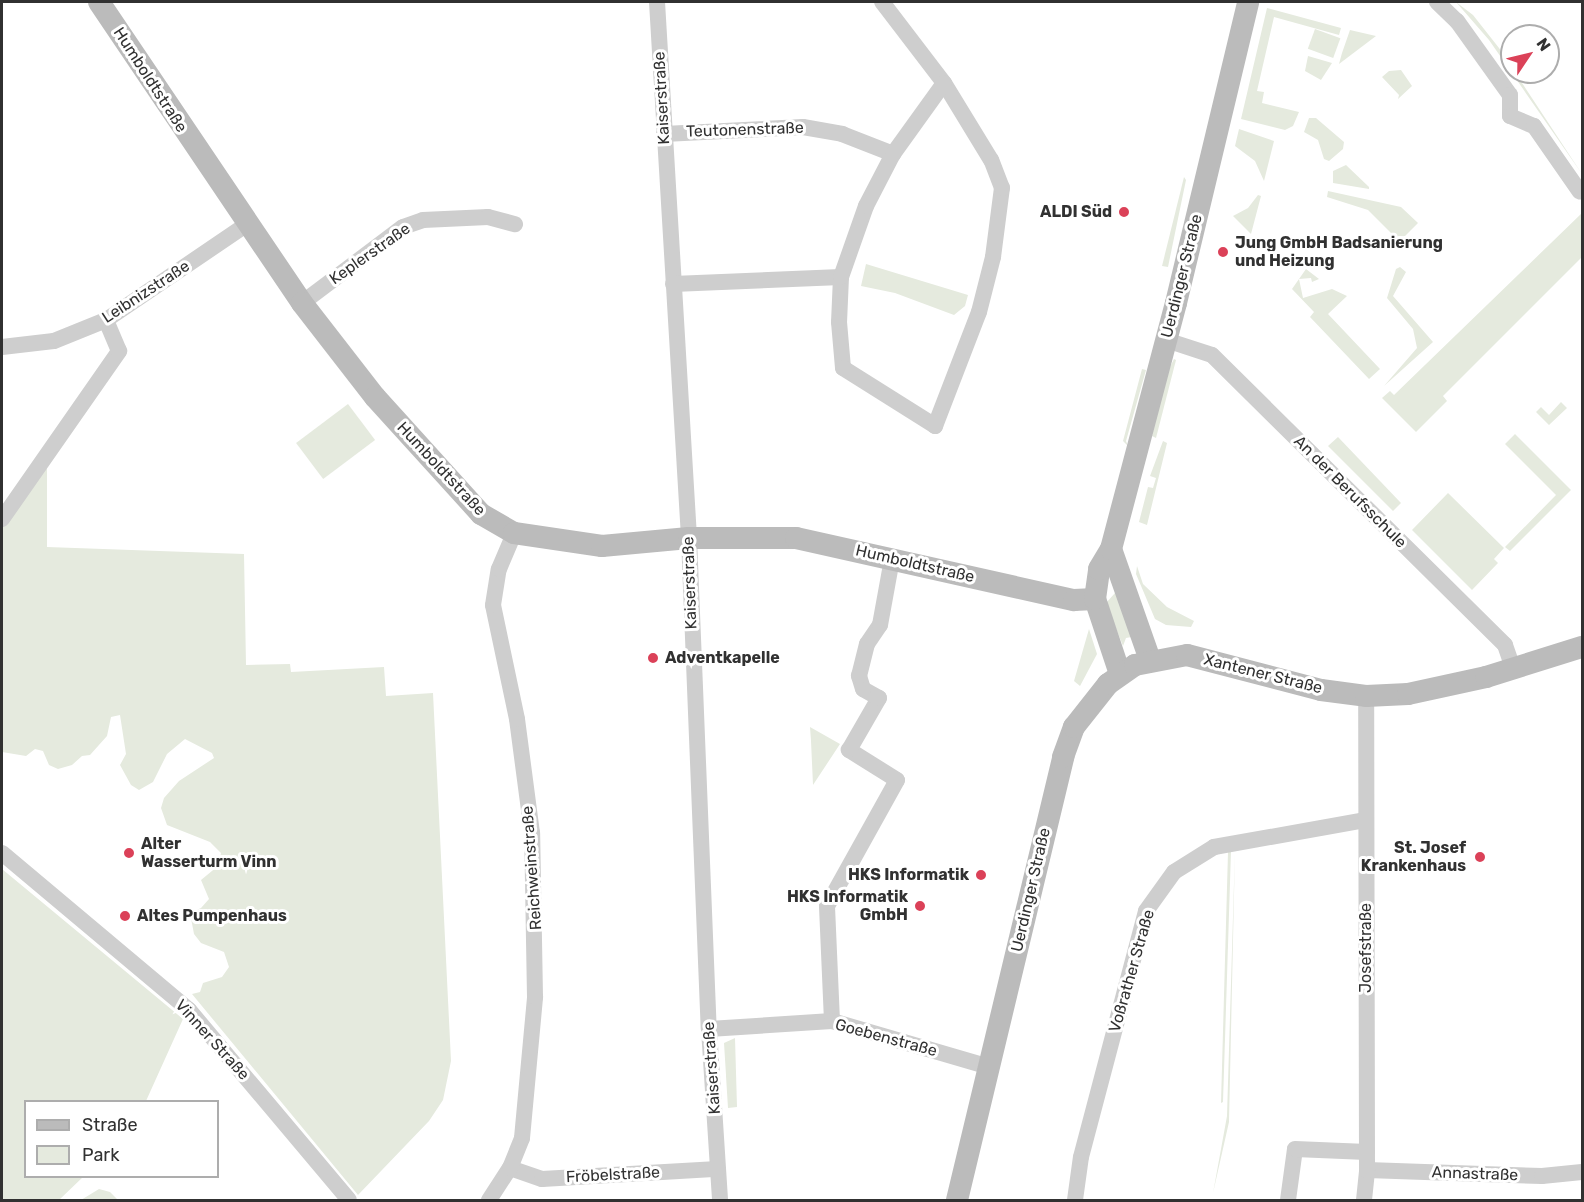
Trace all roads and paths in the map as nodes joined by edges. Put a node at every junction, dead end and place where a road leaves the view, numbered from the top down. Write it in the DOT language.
graph roads {
  1 [pos="99,2"];
  2 [pos="657,2"];
  3 [pos="882,2"];
  4 [pos="1248,2"];
  5 [pos="1437,2"];
  6 [pos="944,82"];
  7 [pos="664,134"];
  8 [pos="893,154"];
  9 [pos="1580,192"];
  10 [pos="247,224"];
  11 [pos="515,224"];
  12 [pos="841,277"];
  13 [pos="673,284"];
  14 [pos="302,303"];
  15 [pos="105,321"];
  16 [pos="1166,340"];
  17 [pos="2,346"];
  18 [pos="2,519"];
  19 [pos="514,533"];
  20 [pos="689,538"];
  21 [pos="1111,549"];
  22 [pos="892,559"];
  23 [pos="1121,585"];
  24 [pos="1095,599"];
  25 [pos="1582,647"];
  26 [pos="1150,660"];
  27 [pos="1513,669"];
  28 [pos="1120,674"];
  29 [pos="1366,696"];
  30 [pos="1365,820"];
  31 [pos="2,853"];
  32 [pos="832,1022"];
  33 [pos="709,1029"];
  34 [pos="989,1067"];
  35 [pos="1367,1152"];
  36 [pos="510,1168"];
  37 [pos="718,1169"];
  38 [pos="1367,1170"];
  39 [pos="1582,1172"];
  40 [pos="349,1200"];
  41 [pos="489,1200"];
  42 [pos="720,1200"];
  43 [pos="957,1200"];
  44 [pos="1075,1200"];
  45 [pos="1288,1200"];
  46 [pos="1364,1200"];
  1 -- 10 [label="main road, Humboldtstraße"];
  2 -- 7 [label="street, Kaiserstraße"];
  3 -- 6 [label="street"];
  4 -- 16 [label="main road, Uerdinger Straße"];
  5 -- 9 [label="street"];
  6 -- 8 [label="street"];
  6 -- 12 [label="street"];
  7 -- 8 [label="street, Teutonenstraße"];
  7 -- 13 [label="street, Kaiserstraße"];
  8 -- 12 [label="street"];
  10 -- 14 [label="main road, Humboldtstraße"];
  10 -- 15 [label="street, Leibnizstraße"];
  11 -- 14 [label="street, Keplerstraße"];
  12 -- 13 [label="street"];
  13 -- 20 [label="street, Kaiserstraße"];
  14 -- 19 [label="main road, Humboldtstraße"];
  15 -- 17 [label="street, Leibnizstraße"];
  15 -- 18 [label="street"];
  16 -- 21 [label="main road, Uerdinger Straße"];
  16 -- 27 [label="street, An der Berufsschule"];
  19 -- 20 [label="main road, Humboldtstraße"];
  19 -- 36 [label="street, Reichweinstraße"];
  20 -- 22 [label="main road, Humboldtstraße"];
  20 -- 33 [label="street, Kaiserstraße"];
  21 -- 23 [label="main road"];
  21 -- 24 [label="main road, Uerdinger Straße"];
  22 -- 24 [label="main road, Humboldtstraße"];
  22 -- 32 [label="street"];
  23 -- 24 [label="main road"];
  23 -- 26 [label="main road"];
  24 -- 28 [label="main road, Uerdinger Straße"];
  25 -- 27 [label="main road, Xantener Straße"];
  26 -- 28 [label="main road, Xantener Straße"];
  26 -- 29 [label="main road, Xantener Straße"];
  27 -- 29 [label="main road, Xantener Straße"];
  28 -- 34 [label="main road, Uerdinger Straße"];
  29 -- 30 [label="street, Josefstraße"];
  30 -- 35 [label="street, Josefstraße"];
  30 -- 44 [label="street, Voßrather Straße"];
  31 -- 40 [label="street, Vinner Straße"];
  32 -- 33 [label="street, Goebenstraße"];
  32 -- 34 [label="street, Goebenstraße"];
  33 -- 37 [label="street, Kaiserstraße"];
  34 -- 43 [label="main road, Uerdinger Straße"];
  35 -- 38 [label="street, Josefstraße"];
  35 -- 45 [label="street"];
  36 -- 37 [label="street, Fröbelstraße"];
  36 -- 41 [label="street, Reichweinstraße"];
  37 -- 42 [label="street, Kaiserstraße"];
  38 -- 39 [label="street, Annastraße"];
  38 -- 46 [label="street, Josefstraße"];
}
